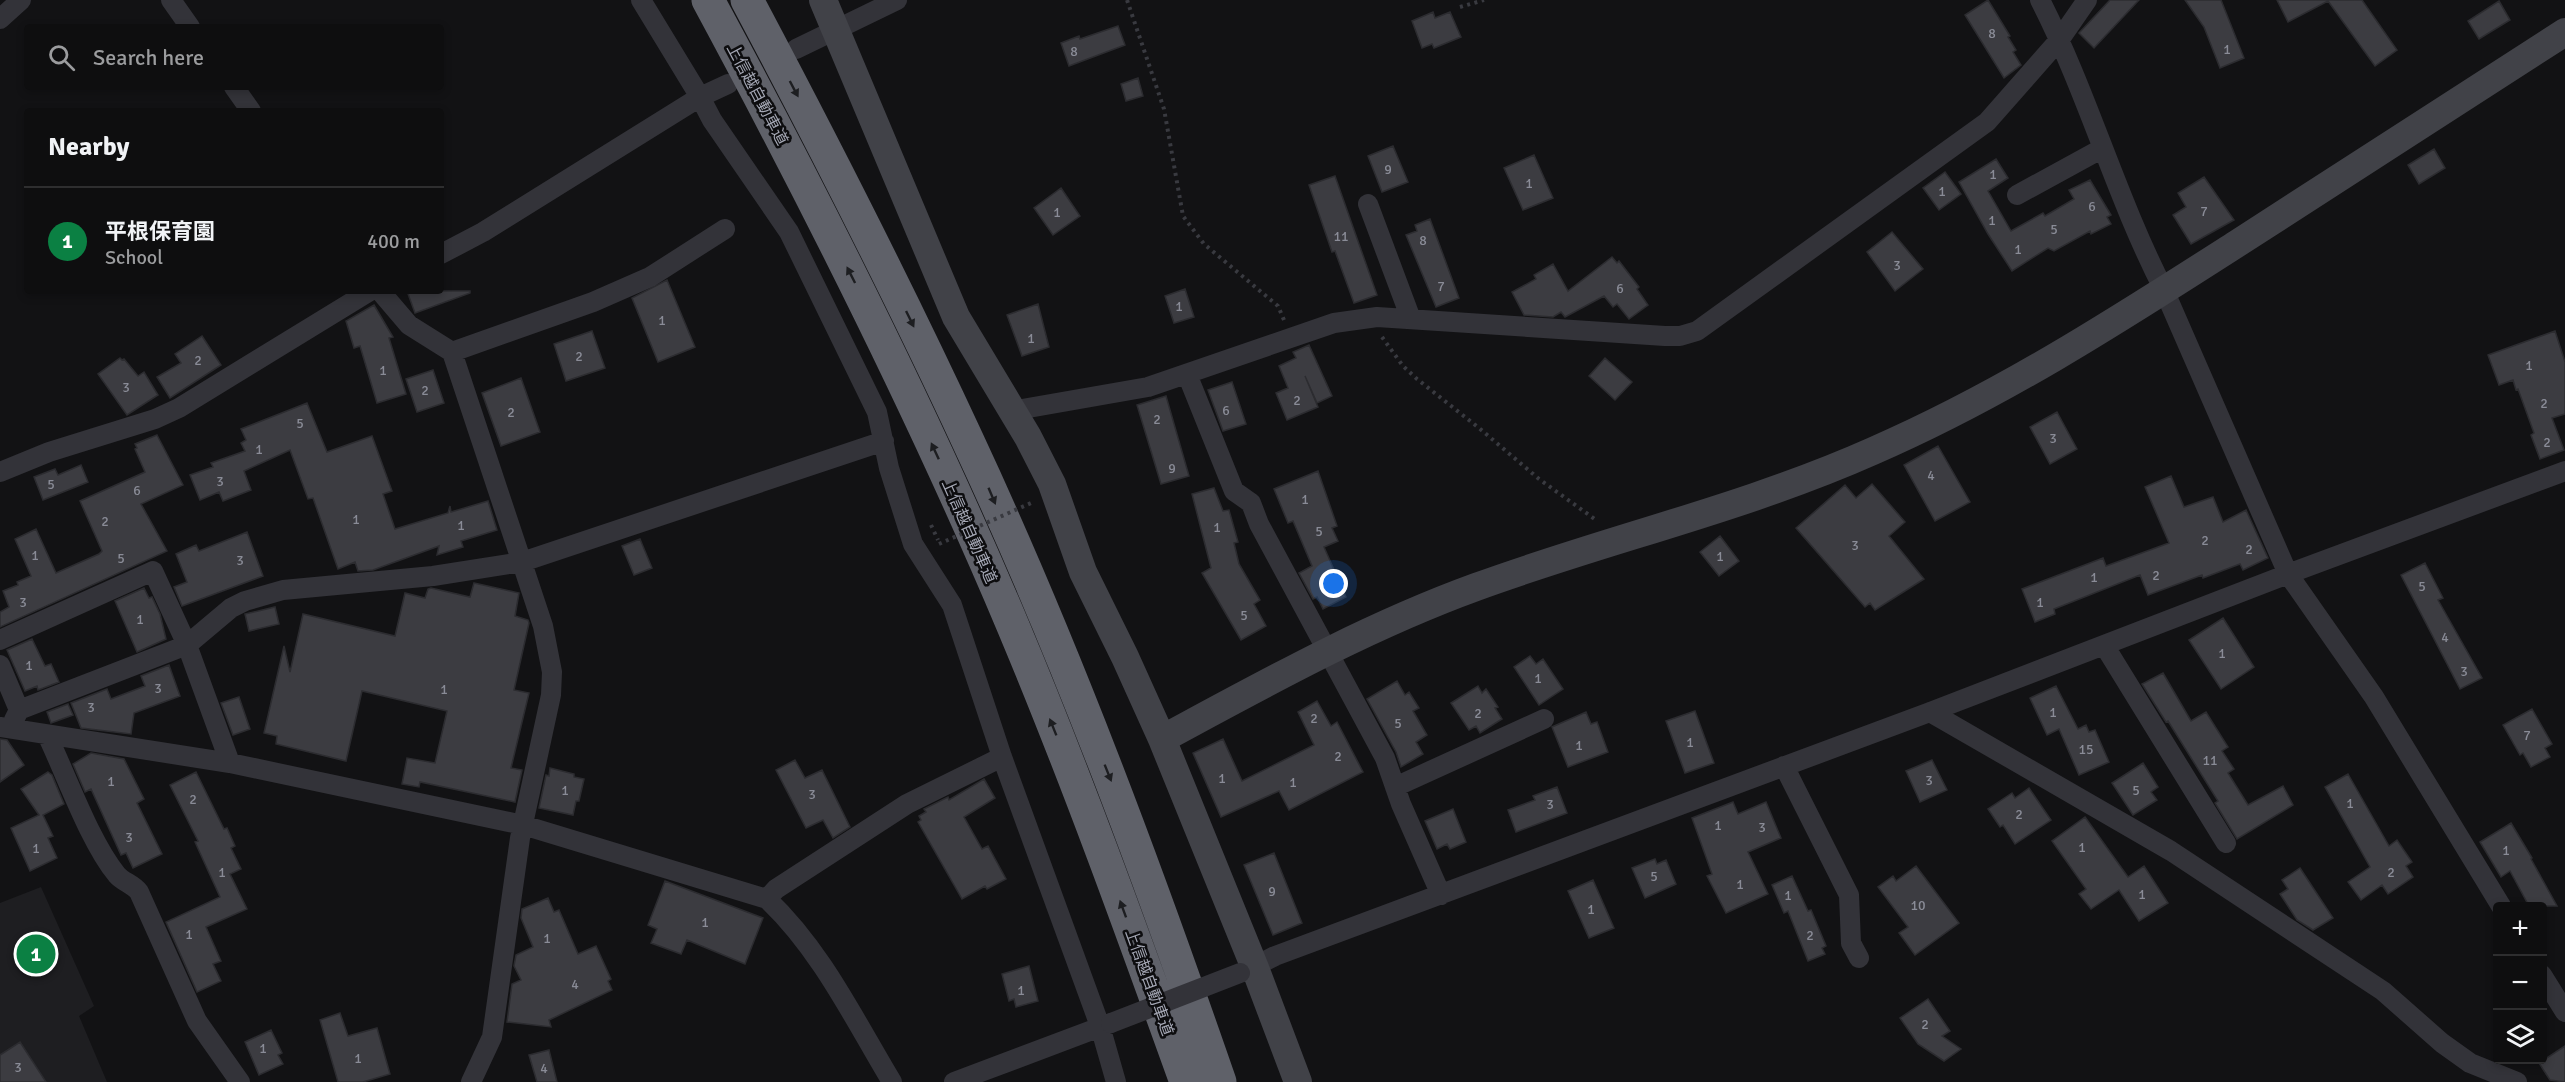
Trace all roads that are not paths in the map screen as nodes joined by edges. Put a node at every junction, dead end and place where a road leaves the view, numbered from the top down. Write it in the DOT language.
graph roads {
  1 [pos="21,0"];
  2 [pos="171,0"];
  3 [pos="641,0"];
  4 [pos="708,0"];
  5 [pos="747,0"];
  6 [pos="823,0"];
  7 [pos="897,0"];
  8 [pos="2040,0"];
  9 [pos="2087,0"];
  10 [pos="0,19"];
  11 [pos="188,24"];
  12 [pos="836,29"];
  13 [pos="2565,32"];
  14 [pos="2060,39"];
  15 [pos="796,49"];
  16 [pos="728,84"];
  17 [pos="236,90"];
  18 [pos="700,97"];
  19 [pos="249,108"];
  20 [pos="2103,148"];
  21 [pos="2017,195"];
  22 [pos="1368,204"];
  23 [pos="725,228"];
  24 [pos="444,252"];
  25 [pos="2164,290"];
  26 [pos="365,294"];
  27 [pos="383,294"];
  28 [pos="1411,319"];
  29 [pos="452,352"];
  30 [pos="1186,374"];
  31 [pos="1011,411"];
  32 [pos="884,441"];
  33 [pos="2565,471"];
  34 [pos="0,472"];
  35 [pos="522,562"];
  36 [pos="2288,574"];
  37 [pos="0,640"];
  38 [pos="187,645"];
  39 [pos="2104,645"];
  40 [pos="1326,653"];
  41 [pos="0,665"];
  42 [pos="19,710"];
  43 [pos="1930,712"];
  44 [pos="1544,719"];
  45 [pos="5,728"];
  46 [pos="48,736"];
  47 [pos="1162,739"];
  48 [pos="1002,757"];
  49 [pos="230,763"];
  50 [pos="1784,766"];
  51 [pos="1395,787"];
  52 [pos="523,825"];
  53 [pos="2226,843"];
  54 [pos="1442,895"];
  55 [pos="767,899"];
  56 [pos="2499,902"];
  57 [pos="1859,958"];
  58 [pos="1247,970"];
  59 [pos="2547,983"];
  60 [pos="2565,1012"];
  61 [pos="1106,1025"];
  62 [pos="240,1082"];
  63 [pos="471,1082"];
  64 [pos="892,1082"];
  65 [pos="954,1082"];
  66 [pos="1116,1082"];
  67 [pos="1186,1082"];
  68 [pos="1220,1082"];
  69 [pos="1298,1082"];
  70 [pos="2517,1082"];
  1 -- 10 [label="street"];
  2 -- 11 [label="street"];
  3 -- 18 [label="street"];
  67 -- 4 [label="highway, 上信越自動車道, one-way"];
  5 -- 68 [label="highway, 上信越自動車道, one-way"];
  6 -- 12 [label="street"];
  7 -- 12 [label="street"];
  8 -- 14 [label="street"];
  9 -- 14 [label="street"];
  12 -- 15 [label="street"];
  12 -- 31 [label="street"];
  13 -- 25 [label="street"];
  14 -- 20 [label="street"];
  14 -- 28 [label="street"];
  16 -- 18 [label="street"];
  17 -- 19 [label="street"];
  18 -- 24 [label="street"];
  18 -- 32 [label="street"];
  20 -- 21 [label="street"];
  20 -- 25 [label="street"];
  22 -- 28 [label="street"];
  23 -- 29 [label="street"];
  25 -- 36 [label="street"];
  25 -- 40 [label="street"];
  26 -- 34 [label="street"];
  27 -- 29 [label="street"];
  28 -- 30 [label="street"];
  29 -- 35 [label="street"];
  30 -- 31 [label="street"];
  30 -- 40 [label="street"];
  31 -- 47 [label="street"];
  32 -- 35 [label="street"];
  32 -- 48 [label="street"];
  33 -- 36 [label="street"];
  35 -- 38 [label="street"];
  35 -- 52 [label="street"];
  36 -- 39 [label="street"];
  36 -- 56 [label="street"];
  37 -- 38 [label="street"];
  38 -- 42 [label="street"];
  38 -- 49 [label="street"];
  39 -- 43 [label="street"];
  39 -- 53 [label="street"];
  40 -- 47 [label="street"];
  40 -- 51 [label="street"];
  41 -- 42 [label="street"];
  42 -- 45 [label="street"];
  43 -- 50 [label="street"];
  43 -- 70 [label="street"];
  44 -- 51 [label="street"];
  45 -- 46 [label="street"];
  46 -- 49 [label="street"];
  46 -- 62 [label="street"];
  47 -- 58 [label="street"];
  48 -- 55 [label="street"];
  48 -- 61 [label="street"];
  49 -- 52 [label="street"];
  50 -- 54 [label="street"];
  50 -- 57 [label="street"];
  51 -- 54 [label="street"];
  52 -- 55 [label="street"];
  52 -- 63 [label="street"];
  54 -- 58 [label="street"];
  55 -- 64 [label="street"];
  58 -- 61 [label="street, bridge"];
  58 -- 69 [label="street"];
  59 -- 60 [label="street"];
  61 -- 65 [label="street"];
  61 -- 66 [label="street"];
}
